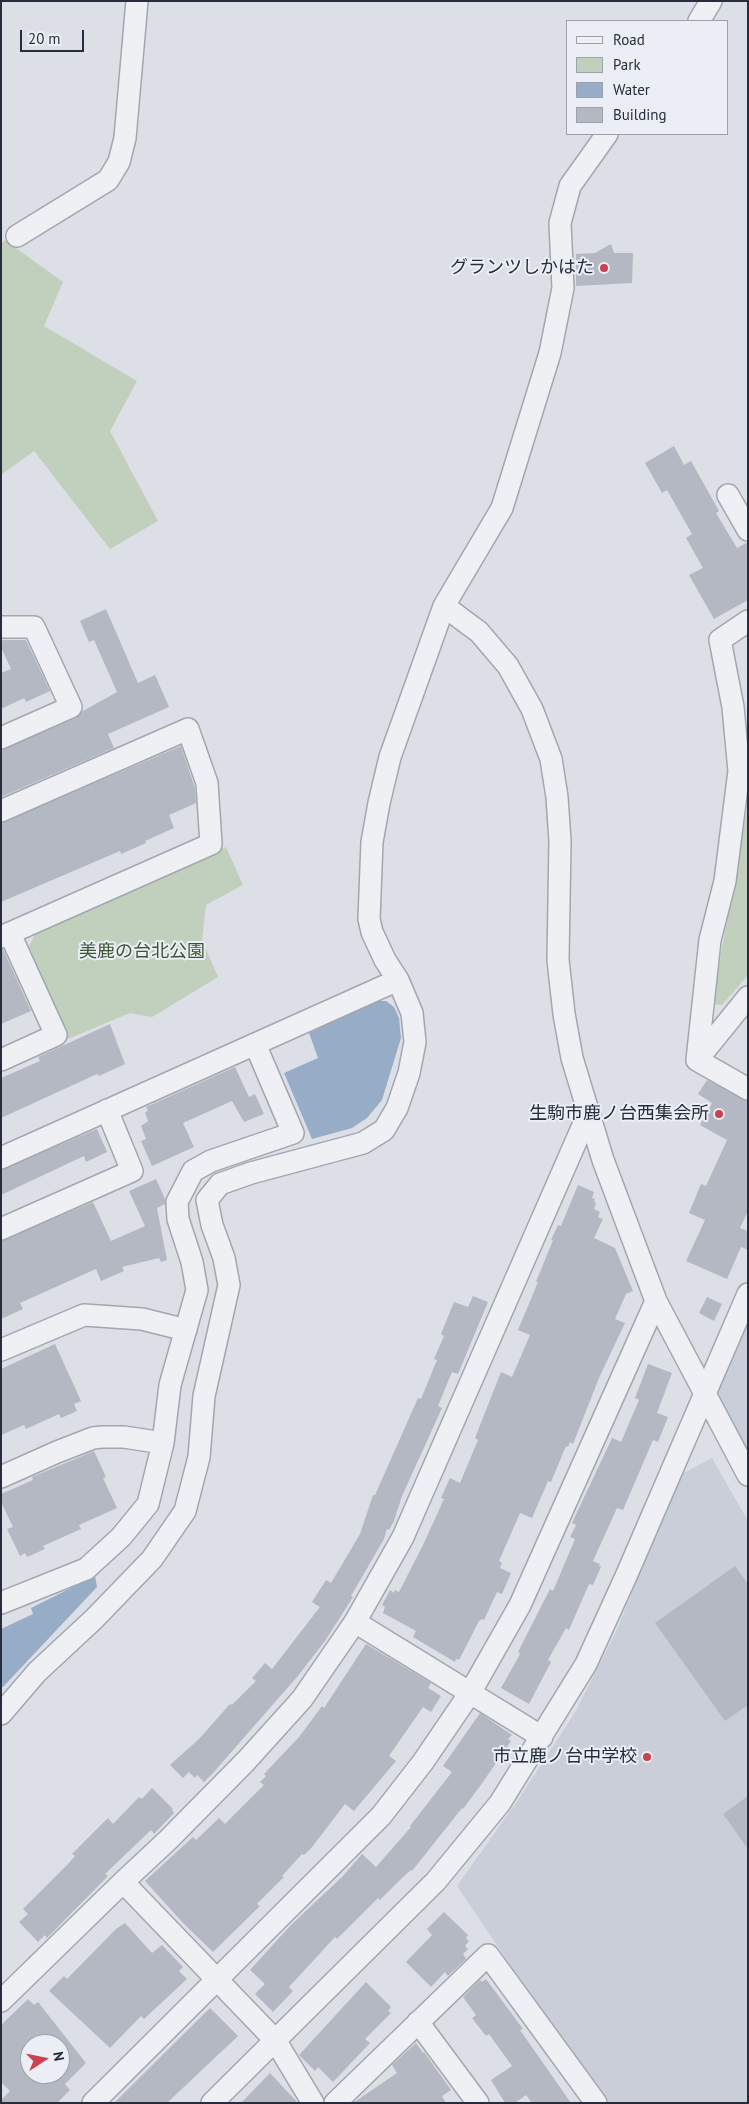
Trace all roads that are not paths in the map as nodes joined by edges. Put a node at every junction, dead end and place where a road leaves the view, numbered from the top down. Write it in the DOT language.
graph roads {
  1 [pos="137,1"];
  2 [pos="711,1"];
  3 [pos="699,20"];
  4 [pos="606,135"];
  5 [pos="17,236"];
  6 [pos="728,495"];
  7 [pos="748,530"];
  8 [pos="444,606"];
  9 [pos="748,621"];
  10 [pos="1,627"];
  11 [pos="1,738"];
  12 [pos="742,787"];
  13 [pos="1,811"];
  14 [pos="5,936"];
  15 [pos="398,980"];
  16 [pos="748,997"];
  17 [pos="255,1044"];
  18 [pos="1,1060"];
  19 [pos="697,1060"];
  20 [pos="748,1089"];
  21 [pos="107,1110"];
  22 [pos="588,1114"];
  23 [pos="1,1158"];
  24 [pos="1,1229"];
  25 [pos="748,1294"];
  26 [pos="656,1301"];
  27 [pos="186,1330"];
  28 [pos="1,1350"];
  29 [pos="704,1392"];
  30 [pos="163,1443"];
  31 [pos="748,1475"];
  32 [pos="1,1477"];
  33 [pos="1,1603"];
  34 [pos="355,1622"];
  35 [pos="470,1693"];
  36 [pos="1,1714"];
  37 [pos="542,1737"];
  38 [pos="122,1882"];
  39 [pos="216,1980"];
  40 [pos="1,2001"];
  41 [pos="418,2022"];
  42 [pos="275,2040"];
  43 [pos="93,2103"];
  44 [pos="212,2103"];
  45 [pos="313,2103"];
  46 [pos="335,2103"];
  47 [pos="478,2103"];
  48 [pos="596,2103"];
  1 -- 5 [label="street"];
  2 -- 3 [label="street"];
  4 -- 8 [label="street"];
  6 -- 7 [label="street"];
  8 -- 15 [label="street"];
  8 -- 22 [label="street"];
  9 -- 12 [label="street"];
  10 -- 11 [label="street"];
  12 -- 19 [label="street"];
  13 -- 14 [label="street"];
  14 -- 18 [label="street"];
  15 -- 17 [label="street"];
  15 -- 36 [label="street"];
  16 -- 19 [label="street"];
  17 -- 21 [label="street"];
  17 -- 27 [label="street"];
  19 -- 20 [label="street"];
  21 -- 23 [label="street"];
  21 -- 24 [label="street"];
  22 -- 26 [label="street"];
  22 -- 34 [label="street"];
  25 -- 29 [label="street"];
  26 -- 29 [label="street"];
  26 -- 35 [label="street"];
  27 -- 28 [label="street"];
  27 -- 30 [label="street"];
  29 -- 31 [label="street"];
  29 -- 37 [label="street"];
  30 -- 32 [label="street"];
  30 -- 33 [label="street"];
  34 -- 35 [label="street"];
  34 -- 38 [label="street"];
  35 -- 37 [label="street"];
  35 -- 39 [label="street"];
  37 -- 42 [label="street"];
  38 -- 39 [label="street"];
  38 -- 40 [label="street"];
  39 -- 42 [label="street"];
  39 -- 43 [label="street"];
  41 -- 46 [label="street"];
  41 -- 47 [label="street"];
  41 -- 48 [label="street"];
  42 -- 44 [label="street"];
  42 -- 45 [label="street"];
}
